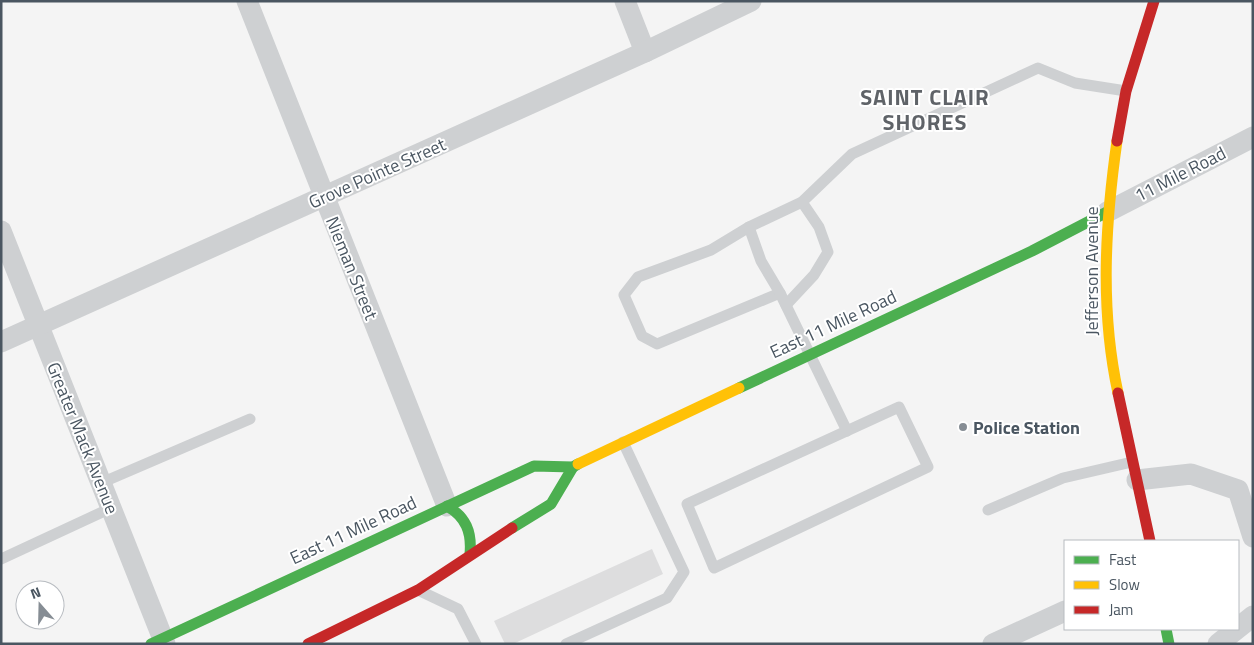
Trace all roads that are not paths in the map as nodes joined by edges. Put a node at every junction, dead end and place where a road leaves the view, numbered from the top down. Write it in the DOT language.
graph roads {
  1 [pos="247,1"];
  2 [pos="624,1"];
  3 [pos="751,1"];
  4 [pos="1154,1"];
  5 [pos="645,52"];
  6 [pos="1126,91"];
  7 [pos="1253,137"];
  8 [pos="323,196"];
  9 [pos="802,202"];
  10 [pos="1107,212"];
  11 [pos="749,227"];
  12 [pos="1,231"];
  13 [pos="780,293"];
  14 [pos="786,305"];
  15 [pos="38,325"];
  16 [pos="1,342"];
  17 [pos="810,354"];
  18 [pos="250,419"];
  19 [pos="846,431"];
  20 [pos="623,442"];
  21 [pos="573,467"];
  22 [pos="1135,471"];
  23 [pos="101,483"];
  24 [pos="447,506"];
  25 [pos="111,508"];
  26 [pos="988,510"];
  27 [pos="1253,537"];
  28 [pos="1150,540"];
  29 [pos="470,554"];
  30 [pos="1,559"];
  31 [pos="418,590"];
  32 [pos="1064,611"];
  33 [pos="1253,616"];
  34 [pos="1239,627"];
  35 [pos="1166,630"];
  36 [pos="1236,630"];
  37 [pos="160,642"];
  38 [pos="308,644"];
  39 [pos="476,644"];
  40 [pos="566,644"];
  41 [pos="993,644"];
  42 [pos="1169,644"];
  43 [pos="1218,644"];
  1 -- 8 [label="street, Nieman Street"];
  2 -- 5 [label="street"];
  3 -- 5 [label="street, Grove Pointe Street"];
  4 -- 6 [label="main road, Jefferson Avenue"];
  5 -- 8 [label="street, Grove Pointe Street"];
  6 -- 9 [label="lane"];
  6 -- 10 [label="main road, Jefferson Avenue"];
  7 -- 10 [label="street, 11 Mile Road"];
  8 -- 15 [label="street, Grove Pointe Street"];
  8 -- 24 [label="street, Nieman Street"];
  9 -- 11 [label="lane"];
  9 -- 14 [label="lane"];
  10 -- 17 [label="main road, East 11 Mile Road"];
  10 -- 22 [label="main road, Jefferson Avenue"];
  11 -- 13 [label="lane"];
  11 -- 13 [label="lane"];
  12 -- 15 [label="street, Greater Mack Avenue"];
  13 -- 14 [label="lane"];
  14 -- 17 [label="lane"];
  15 -- 16 [label="street, Grove Pointe Street"];
  15 -- 23 [label="street, Greater Mack Avenue"];
  17 -- 19 [label="lane"];
  17 -- 20 [label="main road, East 11 Mile Road"];
  18 -- 23 [label="lane"];
  19 -- 19 [label="lane"];
  20 -- 21 [label="main road, East 11 Mile Road"];
  20 -- 40 [label="lane"];
  21 -- 24 [label="main road, East 11 Mile Road"];
  21 -- 29 [label="main road"];
  22 -- 26 [label="lane"];
  22 -- 27 [label="street"];
  22 -- 28 [label="main road, Jefferson Avenue"];
  23 -- 25 [label="street, Greater Mack Avenue"];
  24 -- 29 [label="main road"];
  24 -- 37 [label="main road, East 11 Mile Road"];
  25 -- 30 [label="lane"];
  25 -- 37 [label="street, Greater Mack Avenue"];
  29 -- 31 [label="main road"];
  31 -- 38 [label="main road"];
  31 -- 39 [label="lane"];
  32 -- 41 [label="street"];
  33 -- 34 [label="street"];
  35 -- 42 [label="main road"];
  36 -- 43 [label="street"];
}
